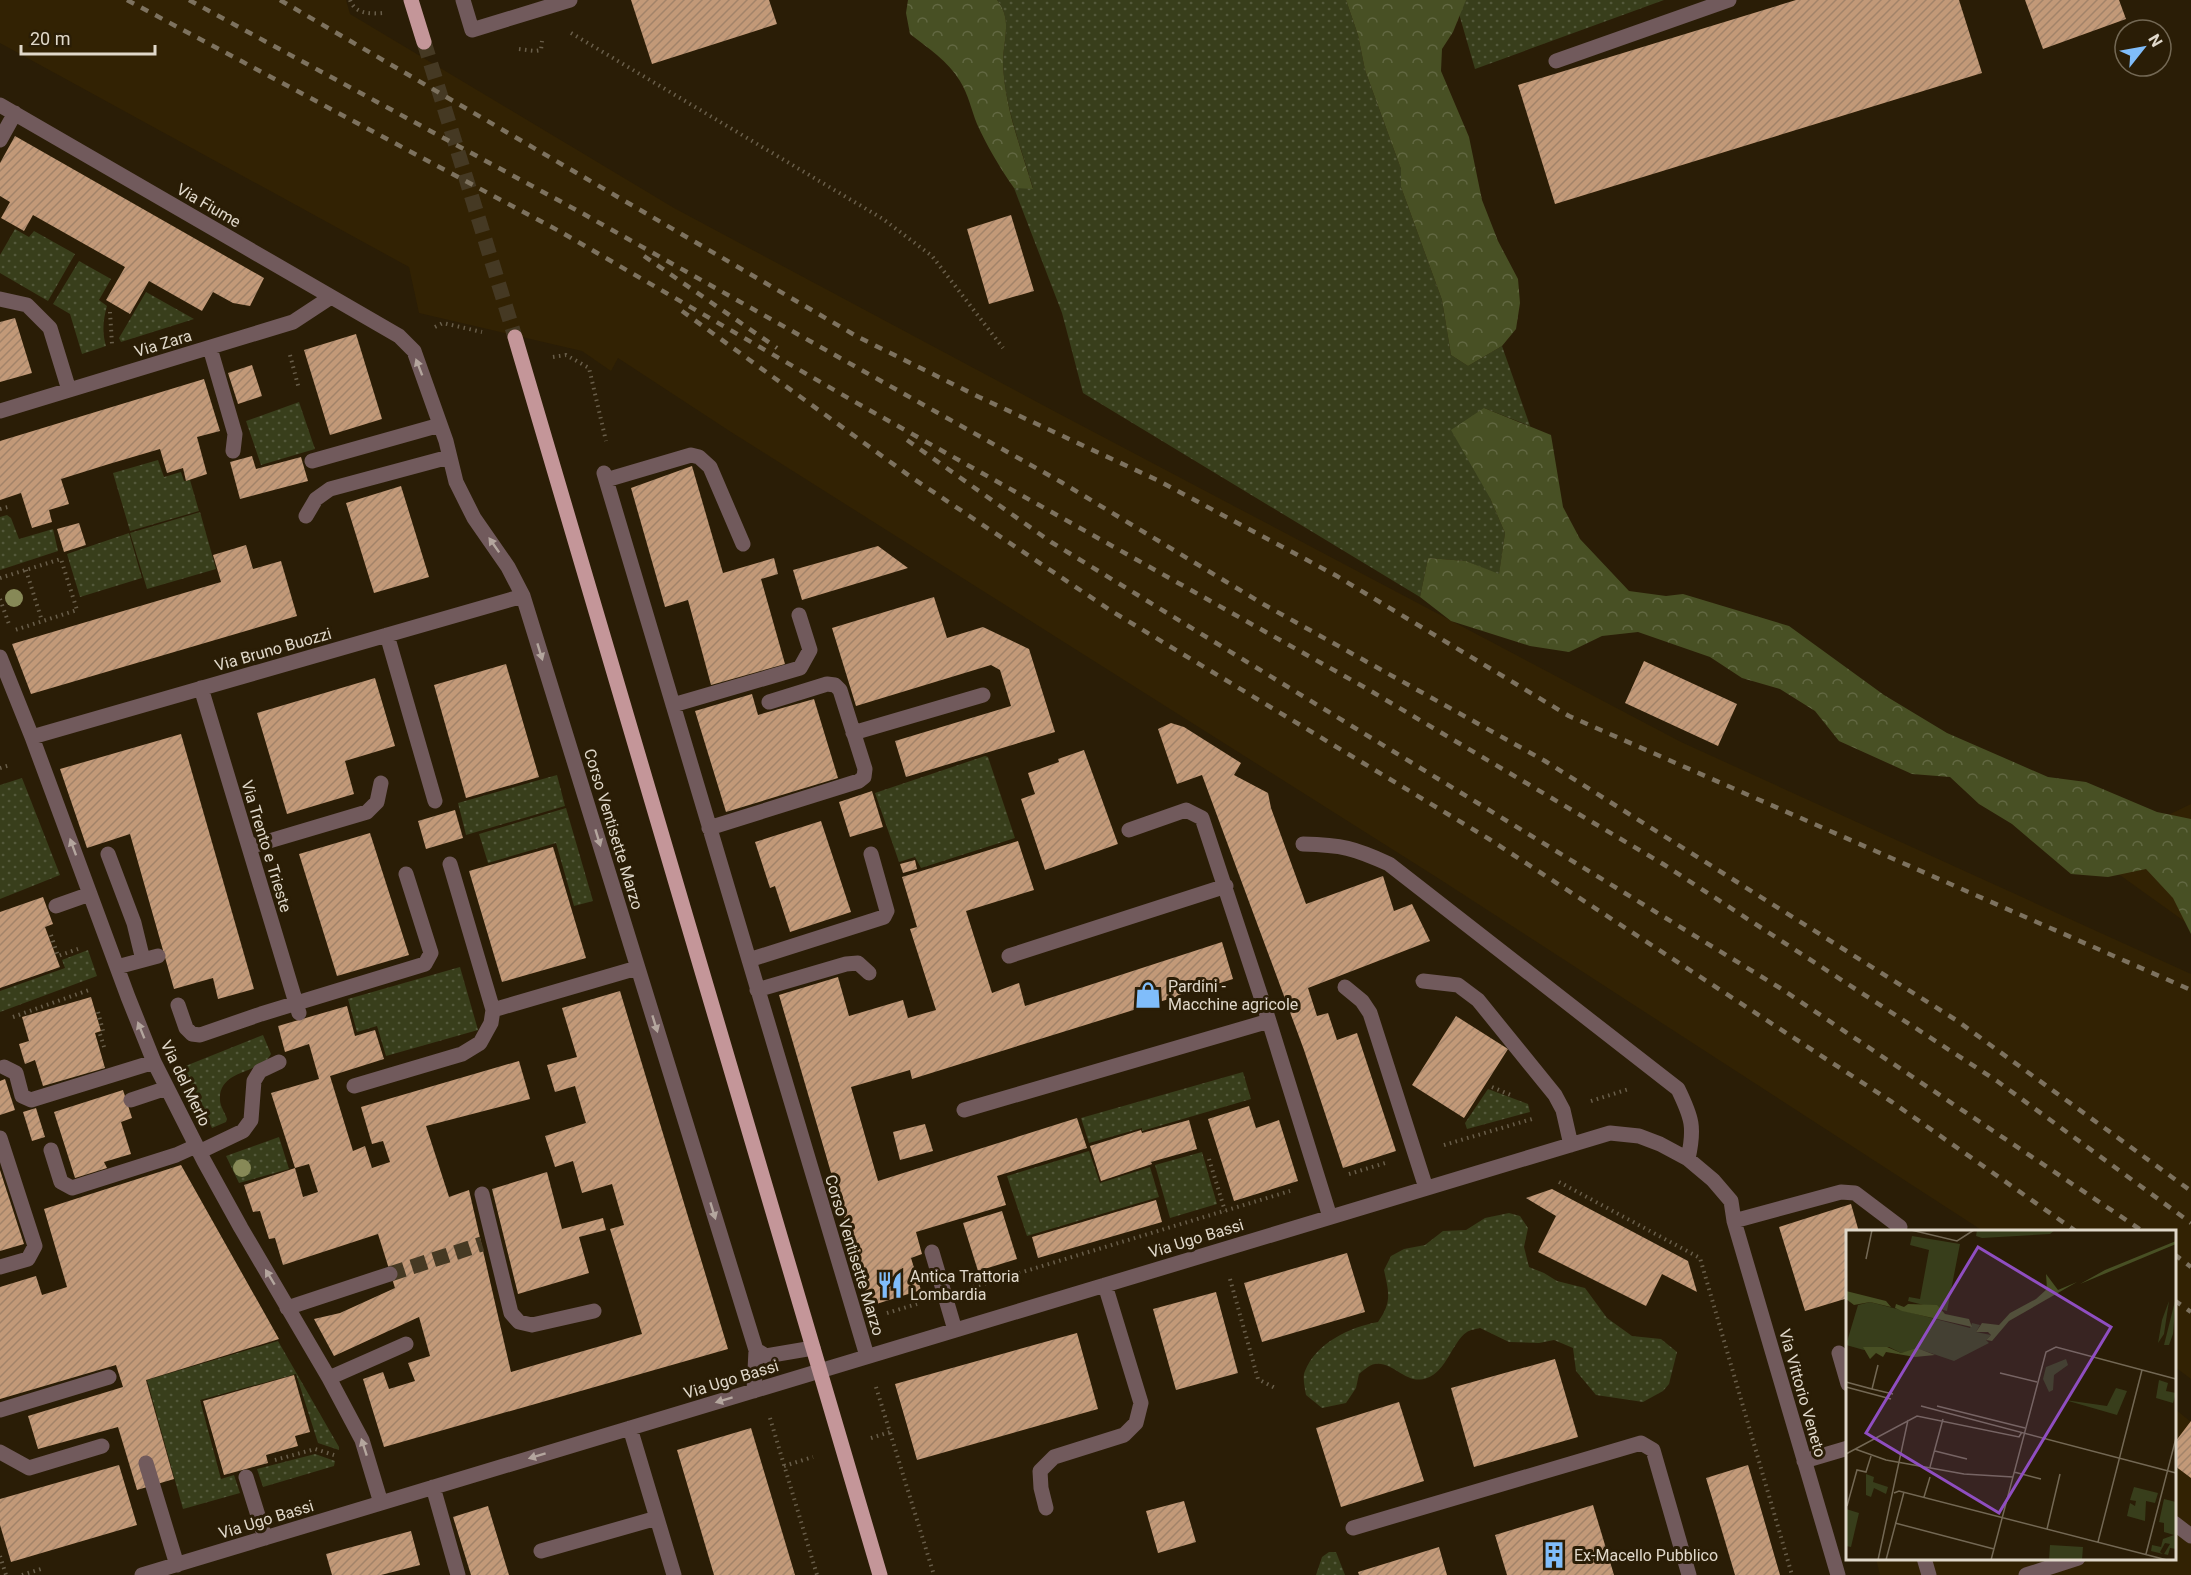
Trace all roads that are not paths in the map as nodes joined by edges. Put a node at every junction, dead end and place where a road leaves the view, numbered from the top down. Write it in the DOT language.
graph roads {
  1 [pos="411,0"];
  2 [pos="463,0"];
  3 [pos="570,0"];
  4 [pos="1729,0"];
  5 [pos="424,42"];
  6 [pos="1556,61"];
  7 [pos="0,105"];
  8 [pos="15,113"];
  9 [pos="0,141"];
  10 [pos="331,297"];
  11 [pos="0,299"];
  12 [pos="399,336"];
  13 [pos="515,337"];
  14 [pos="210,348"];
  15 [pos="69,390"];
  16 [pos="0,411"];
  17 [pos="440,425"];
  18 [pos="232,451"];
  19 [pos="449,457"];
  20 [pos="312,461"];
  21 [pos="306,516"];
  22 [pos="743,544"];
  23 [pos="523,596"];
  24 [pos="799,615"];
  25 [pos="387,635"];
  26 [pos="0,657"];
  27 [pos="201,688"];
  28 [pos="983,694"];
  29 [pos="769,702"];
  30 [pos="673,705"];
  31 [pos="853,732"];
  32 [pos="32,737"];
  33 [pos="381,783"];
  34 [pos="435,801"];
  35 [pos="709,828"];
  36 [pos="1129,830"];
  37 [pos="1303,844"];
  38 [pos="249,847"];
  39 [pos="108,854"];
  40 [pos="871,855"];
  41 [pos="450,864"];
  42 [pos="406,874"];
  43 [pos="1226,886"];
  44 [pos="90,894"];
  45 [pos="56,906"];
  46 [pos="1009,956"];
  47 [pos="749,960"];
  48 [pos="117,967"];
  49 [pos="638,968"];
  50 [pos="870,973"];
  51 [pos="1423,981"];
  52 [pos="1346,987"];
  53 [pos="757,990"];
  54 [pos="178,1005"];
  55 [pos="297,1008"];
  56 [pos="493,1011"];
  57 [pos="1269,1021"];
  58 [pos="154,1062"];
  59 [pos="279,1062"];
  60 [pos="4,1067"];
  61 [pos="354,1086"];
  62 [pos="167,1088"];
  63 [pos="131,1100"];
  64 [pos="964,1110"];
  65 [pos="0,1138"];
  66 [pos="1571,1145"];
  67 [pos="198,1149"];
  68 [pos="51,1150"];
  69 [pos="1688,1159"];
  70 [pos="1426,1188"];
  71 [pos="482,1194"];
  72 [pos="1330,1217"];
  73 [pos="1734,1221"];
  74 [pos="1900,1227"];
  75 [pos="932,1252"];
  76 [pos="0,1267"];
  77 [pos="390,1274"];
  78 [pos="1105,1285"];
  79 [pos="288,1308"];
  80 [pos="594,1311"];
  81 [pos="956,1330"];
  82 [pos="406,1344"];
  83 [pos="813,1348"];
  84 [pos="756,1350"];
  85 [pos="1839,1353"];
  86 [pos="867,1356"];
  87 [pos="820,1371"];
  88 [pos="109,1377"];
  89 [pos="1846,1377"];
  90 [pos="329,1378"];
  91 [pos="754,1391"];
  92 [pos="0,1410"];
  93 [pos="630,1428"];
  94 [pos="102,1446"];
  95 [pos="1846,1449"];
  96 [pos="0,1452"];
  97 [pos="1804,1461"];
  98 [pos="146,1463"];
  99 [pos="246,1477"];
  100 [pos="434,1487"];
  101 [pos="381,1503"];
  102 [pos="1046,1508"];
  103 [pos="657,1518"];
  104 [pos="1353,1528"];
  105 [pos="265,1538"];
  106 [pos="541,1551"];
  107 [pos="1925,1560"];
  108 [pos="2072,1560"];
  109 [pos="177,1564"];
  110 [pos="142,1575"];
  111 [pos="458,1575"];
  112 [pos="674,1575"];
  113 [pos="880,1575"];
  114 [pos="1689,1575"];
  115 [pos="1838,1575"];
  116 [pos="1929,1575"];
  117 [pos="2026,1575"];
  1 -- 5 [label="main road"];
  2 -- 3 [label="street"];
  4 -- 6 [label="street"];
  7 -- 8 [label="street, Via Fiume"];
  8 -- 9 [label="street"];
  8 -- 10 [label="street, Via Fiume"];
  10 -- 12 [label="street, Via Fiume"];
  10 -- 14 [label="street, Via Zara"];
  11 -- 15 [label="street"];
  17 -- 12 [label="street, Corso Ventisette Marzo, one-way"];
  13 -- 83 [label="main road"];
  14 -- 15 [label="street, Via Zara"];
  14 -- 18 [label="street"];
  15 -- 16 [label="street, Via Zara"];
  17 -- 19 [label="street, Corso Ventisette Marzo"];
  17 -- 20 [label="street"];
  19 -- 21 [label="street"];
  23 -- 19 [label="street, Corso Ventisette Marzo, one-way"];
  22 -- 30 [label="street, Corso Ventisette Marzo"];
  23 -- 25 [label="street, Via Bruno Buozzi"];
  23 -- 49 [label="street, Corso Ventisette Marzo, one-way"];
  24 -- 30 [label="street"];
  25 -- 27 [label="street, Via Bruno Buozzi"];
  25 -- 34 [label="street"];
  26 -- 32 [label="street, Via del Merlo"];
  27 -- 32 [label="street, Via Bruno Buozzi"];
  27 -- 38 [label="street, Via Trento e Trieste"];
  28 -- 31 [label="street"];
  29 -- 31 [label="street"];
  30 -- 35 [label="street, Corso Ventisette Marzo"];
  31 -- 35 [label="street"];
  44 -- 32 [label="street, Via del Merlo, one-way"];
  33 -- 38 [label="street"];
  35 -- 47 [label="street, Corso Ventisette Marzo"];
  36 -- 43 [label="street"];
  37 -- 69 [label="street"];
  38 -- 55 [label="street, Via Trento e Trieste"];
  39 -- 48 [label="street"];
  40 -- 47 [label="street"];
  41 -- 56 [label="street"];
  42 -- 55 [label="street"];
  43 -- 46 [label="street"];
  43 -- 57 [label="street"];
  44 -- 45 [label="street"];
  44 -- 48 [label="street, Via del Merlo"];
  47 -- 53 [label="street, Corso Ventisette Marzo"];
  58 -- 48 [label="street, Via del Merlo, one-way"];
  49 -- 56 [label="street"];
  49 -- 84 [label="street, Corso Ventisette Marzo, one-way"];
  50 -- 53 [label="street"];
  51 -- 66 [label="street"];
  52 -- 70 [label="street"];
  53 -- 86 [label="street, Corso Ventisette Marzo"];
  54 -- 55 [label="street"];
  56 -- 61 [label="street"];
  57 -- 64 [label="street"];
  57 -- 72 [label="street"];
  58 -- 60 [label="street"];
  58 -- 62 [label="street, Via del Merlo"];
  59 -- 67 [label="street"];
  62 -- 63 [label="street"];
  62 -- 67 [label="street, Via del Merlo"];
  65 -- 76 [label="street"];
  66 -- 69 [label="street, Via Ugo Bassi"];
  66 -- 70 [label="street, Via Ugo Bassi"];
  67 -- 68 [label="street"];
  79 -- 67 [label="street, Via del Merlo, one-way"];
  69 -- 73 [label="street, Via Ugo Bassi"];
  70 -- 72 [label="street, Via Ugo Bassi"];
  71 -- 80 [label="street"];
  72 -- 78 [label="street, Via Ugo Bassi"];
  73 -- 74 [label="street"];
  73 -- 97 [label="street, Via Vittorio Veneto"];
  75 -- 81 [label="street"];
  77 -- 79 [label="street"];
  78 -- 81 [label="street, Via Ugo Bassi"];
  78 -- 102 [label="street"];
  79 -- 90 [label="street, Via del Merlo"];
  81 -- 86 [label="street, Via Ugo Bassi"];
  82 -- 90 [label="street"];
  83 -- 84 [label="street"];
  83 -- 87 [label="main road"];
  84 -- 91 [label="street, Corso Ventisette Marzo"];
  85 -- 89 [label="street"];
  86 -- 87 [label="street, Via Ugo Bassi"];
  87 -- 91 [label="street, Via Ugo Bassi"];
  87 -- 113 [label="main road"];
  88 -- 92 [label="street"];
  101 -- 90 [label="street, Via del Merlo, one-way"];
  91 -- 93 [label="street, Via Ugo Bassi, one-way"];
  93 -- 100 [label="street, Via Ugo Bassi, one-way"];
  93 -- 103 [label="street"];
  94 -- 96 [label="street"];
  95 -- 97 [label="street"];
  97 -- 115 [label="street, Via Vittorio Veneto"];
  98 -- 109 [label="street"];
  99 -- 105 [label="street"];
  100 -- 101 [label="street, Via Ugo Bassi"];
  100 -- 111 [label="street"];
  101 -- 105 [label="street, Via Ugo Bassi"];
  103 -- 106 [label="street"];
  103 -- 112 [label="street"];
  104 -- 114 [label="street"];
  105 -- 109 [label="street, Via Ugo Bassi"];
  107 -- 116 [label="street"];
  108 -- 117 [label="street"];
  109 -- 110 [label="street, Via Ugo Bassi"];
}
